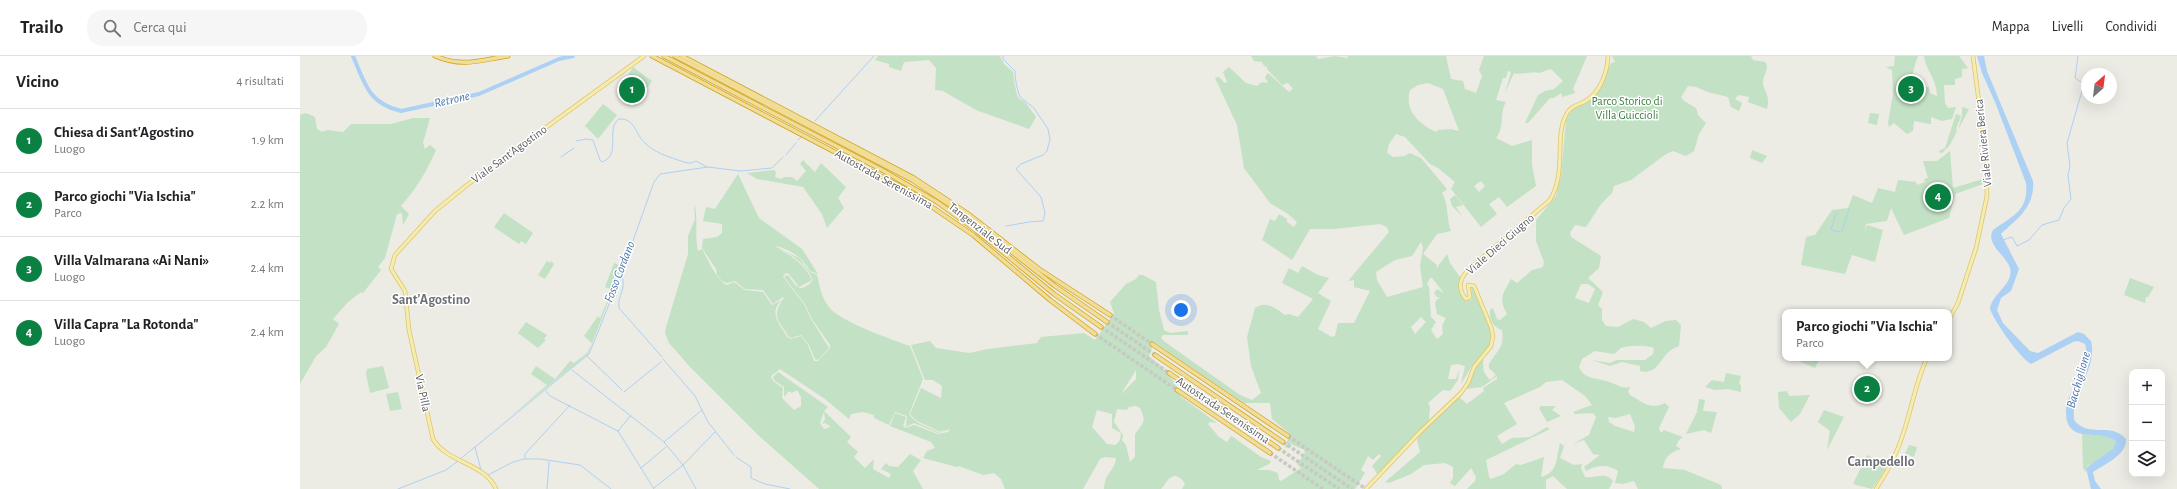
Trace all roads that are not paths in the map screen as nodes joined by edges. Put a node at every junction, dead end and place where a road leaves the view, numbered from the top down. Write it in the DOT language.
graph roads {
  1 [pos="435,56"];
  2 [pos="508,56"];
  3 [pos="644,56"];
  4 [pos="653,56"];
  5 [pos="664,56"];
  6 [pos="675,56"];
  7 [pos="682,56"];
  8 [pos="1608,56"];
  9 [pos="1973,56"];
  10 [pos="391,269"];
  11 [pos="1952,314"];
  12 [pos="1110,315"];
  13 [pos="1107,322"];
  14 [pos="1101,327"];
  15 [pos="1095,334"];
  16 [pos="1152,344"];
  17 [pos="1156,355"];
  18 [pos="1926,361"];
  19 [pos="1169,373"];
  20 [pos="1177,390"];
  21 [pos="1288,436"];
  22 [pos="1283,442"];
  23 [pos="1278,448"];
  24 [pos="1270,453"];
  25 [pos="496,489"];
  26 [pos="1366,489"];
  27 [pos="1876,489"];
  1 -- 2 [label="highway"];
  3 -- 10 [label="main road, Viale Sant'Agostino"];
  4 -- 15 [label="highway, Autostrada Serenissima"];
  5 -- 14 [label="highway, Autostrada Serenissima"];
  6 -- 13 [label="highway, Tangenziale Sud"];
  7 -- 12 [label="highway, Tangenziale Sud"];
  8 -- 26 [label="main road, Viale Dieci Giugno"];
  9 -- 11 [label="main road, Viale Riviera Berica"];
  10 -- 25 [label="main road, Via Pilla"];
  16 -- 21 [label="highway"];
  17 -- 22 [label="highway"];
  18 -- 27 [label="main road"];
  19 -- 23 [label="highway, Autostrada Serenissima"];
  20 -- 24 [label="highway, Autostrada Serenissima"];
}
